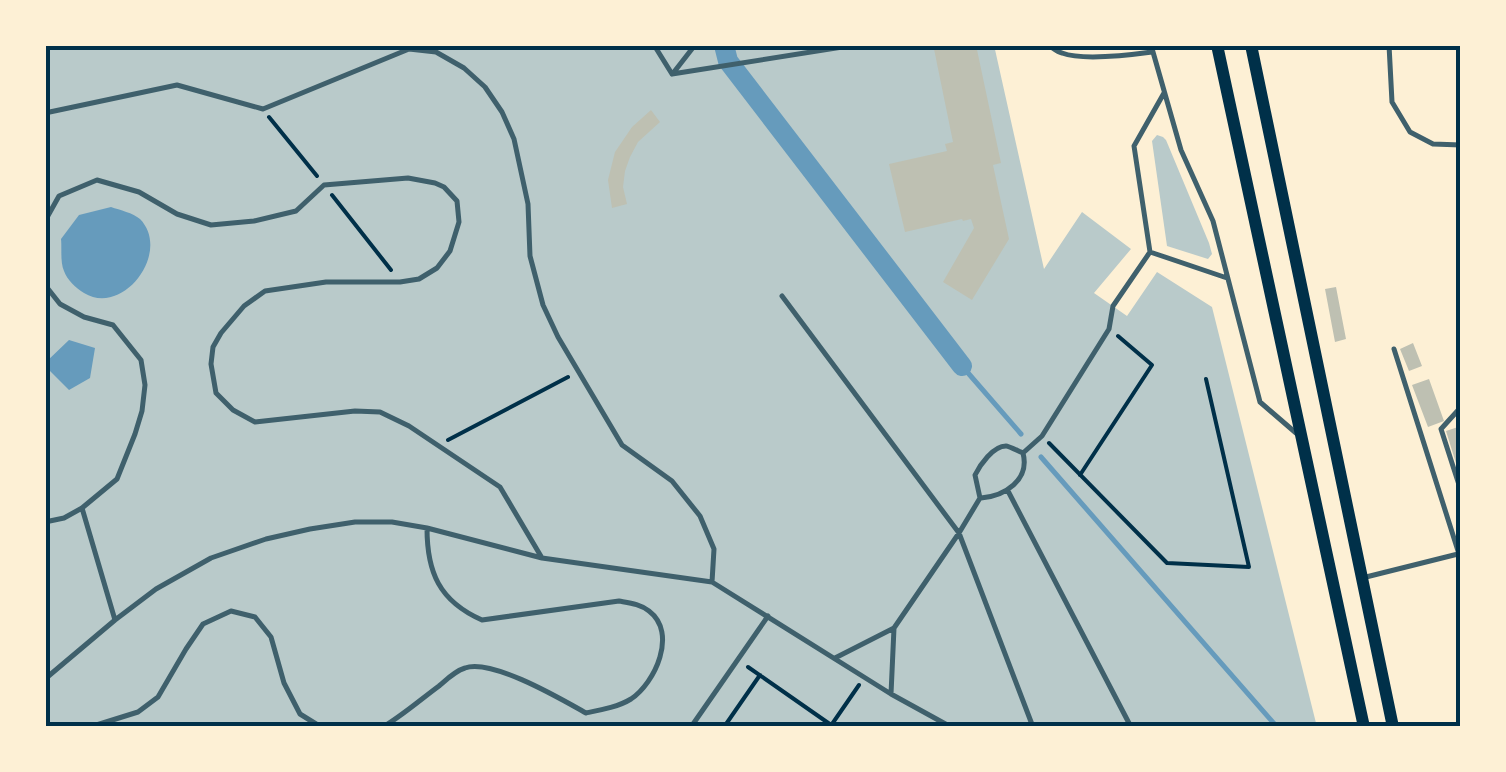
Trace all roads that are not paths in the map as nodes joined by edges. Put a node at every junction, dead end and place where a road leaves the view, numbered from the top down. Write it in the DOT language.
graph roads {
  1 [pos="654,45"];
  2 [pos="695,45"];
  3 [pos="855,45"];
  4 [pos="1048,45"];
  5 [pos="1217,45"];
  6 [pos="1252,45"];
  7 [pos="1389,45"];
  8 [pos="1152,48"];
  9 [pos="672,74"];
  10 [pos="1164,93"];
  11 [pos="45,113"];
  12 [pos="1461,146"];
  13 [pos="45,221"];
  14 [pos="1150,252"];
  15 [pos="1228,278"];
  16 [pos="45,285"];
  17 [pos="782,296"];
  18 [pos="1394,349"];
  19 [pos="1461,407"];
  20 [pos="1301,437"];
  21 [pos="1023,453"];
  22 [pos="1008,491"];
  23 [pos="1461,491"];
  24 [pos="980,498"];
  25 [pos="82,508"];
  26 [pos="45,522"];
  27 [pos="427,528"];
  28 [pos="959,533"];
  29 [pos="1460,554"];
  30 [pos="542,558"];
  31 [pos="1362,578"];
  32 [pos="712,582"];
  33 [pos="768,616"];
  34 [pos="114,620"];
  35 [pos="894,628"];
  36 [pos="835,658"];
  37 [pos="45,679"];
  38 [pos="891,694"];
  39 [pos="90,727"];
  40 [pos="321,727"];
  41 [pos="383,727"];
  42 [pos="691,727"];
  43 [pos="950,727"];
  44 [pos="1033,727"];
  45 [pos="1131,727"];
  46 [pos="1364,727"];
  47 [pos="1394,727"];
  1 -- 9 [label="lane"];
  2 -- 9 [label="lane"];
  3 -- 9 [label="lane"];
  4 -- 8 [label="lane"];
  5 -- 20 [label="main road"];
  6 -- 31 [label="main road"];
  7 -- 12 [label="lane"];
  8 -- 10 [label="lane"];
  10 -- 14 [label="lane"];
  10 -- 15 [label="lane"];
  11 -- 32 [label="lane"];
  13 -- 30 [label="lane"];
  14 -- 15 [label="lane"];
  14 -- 21 [label="lane"];
  15 -- 20 [label="lane"];
  16 -- 25 [label="lane"];
  17 -- 28 [label="lane"];
  18 -- 29 [label="lane"];
  19 -- 23 [label="lane"];
  20 -- 46 [label="main road"];
  21 -- 22 [label="lane"];
  21 -- 24 [label="lane"];
  22 -- 24 [label="lane"];
  22 -- 45 [label="lane"];
  24 -- 28 [label="lane"];
  25 -- 26 [label="lane"];
  25 -- 34 [label="lane"];
  27 -- 30 [label="lane"];
  27 -- 34 [label="lane"];
  27 -- 41 [label="lane"];
  28 -- 35 [label="lane"];
  28 -- 44 [label="lane"];
  29 -- 31 [label="lane"];
  30 -- 32 [label="lane"];
  31 -- 47 [label="main road"];
  32 -- 33 [label="lane"];
  33 -- 36 [label="lane"];
  33 -- 42 [label="lane"];
  34 -- 37 [label="lane"];
  35 -- 36 [label="lane"];
  35 -- 38 [label="lane"];
  36 -- 38 [label="lane"];
  38 -- 43 [label="lane"];
  39 -- 40 [label="lane"];
}
